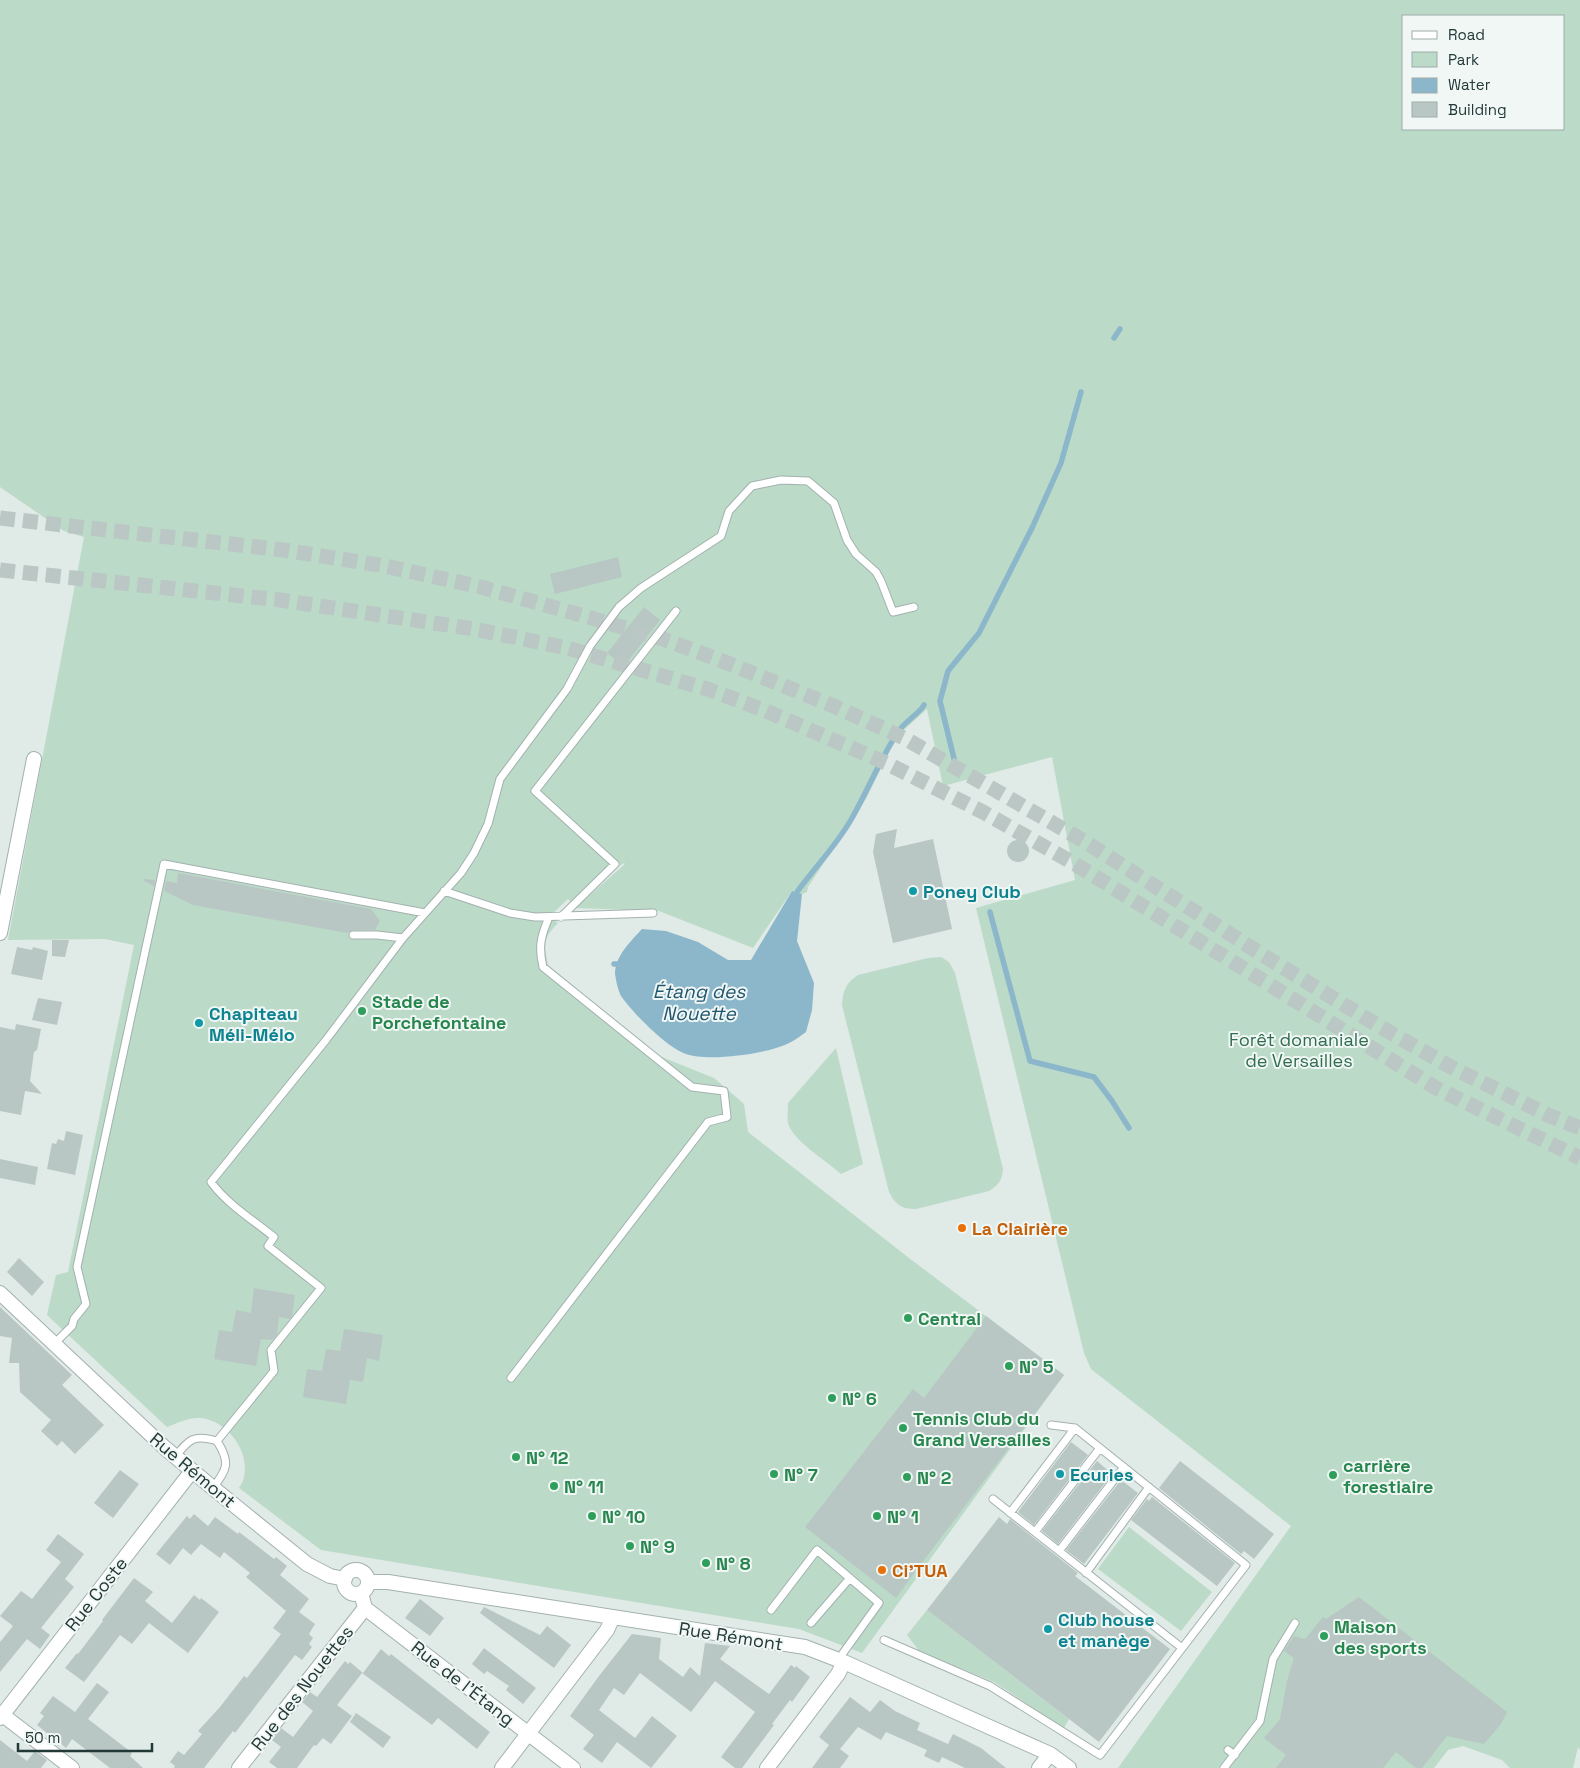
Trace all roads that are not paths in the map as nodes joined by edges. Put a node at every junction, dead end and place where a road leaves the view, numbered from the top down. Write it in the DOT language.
graph roads {
  1 [pos="914,607"];
  2 [pos="676,611"];
  3 [pos="34,759"];
  4 [pos="444,891"];
  5 [pos="2,913"];
  6 [pos="425,913"];
  7 [pos="653,913"];
  8 [pos="549,917"];
  9 [pos="561,917"];
  10 [pos="0,933"];
  11 [pos="353,935"];
  12 [pos="403,938"];
  13 [pos="0,1293"];
  14 [pos="54,1344"];
  15 [pos="511,1378"];
  16 [pos="1051,1425"];
  17 [pos="1075,1428"];
  18 [pos="217,1441"];
  19 [pos="1100,1448"];
  20 [pos="175,1457"];
  21 [pos="1124,1467"];
  22 [pos="192,1471"];
  23 [pos="1149,1487"];
  24 [pos="212,1488"];
  25 [pos="993,1499"];
  26 [pos="1010,1512"];
  27 [pos="1035,1532"];
  28 [pos="1059,1551"];
  29 [pos="1086,1573"];
  30 [pos="850,1578"];
  31 [pos="344,1579"];
  32 [pos="365,1588"];
  33 [pos="365,1608"];
  34 [pos="772,1610"];
  35 [pos="613,1618"];
  36 [pos="811,1623"];
  37 [pos="1295,1623"];
  38 [pos="884,1640"];
  39 [pos="1182,1648"];
  40 [pos="841,1661"];
  41 [pos="1,1715"];
  42 [pos="527,1732"];
  43 [pos="1228,1750"];
  44 [pos="1050,1754"];
  45 [pos="1235,1755"];
  46 [pos="63,1765"];
  47 [pos="239,1768"];
  48 [pos="502,1768"];
  49 [pos="573,1768"];
  50 [pos="766,1768"];
  51 [pos="1039,1768"];
  52 [pos="1069,1768"];
  53 [pos="1224,1768"];
  1 -- 4 [label="lane"];
  2 -- 9 [label="lane"];
  3 -- 5 [label="street"];
  4 -- 6 [label="lane"];
  4 -- 8 [label="lane"];
  5 -- 10 [label="street"];
  6 -- 12 [label="lane"];
  6 -- 14 [label="lane"];
  7 -- 9 [label="lane"];
  8 -- 9 [label="lane"];
  8 -- 15 [label="lane"];
  11 -- 12 [label="lane"];
  12 -- 18 [label="lane"];
  13 -- 14 [label="street, Rue Rémont"];
  14 -- 20 [label="street, Rue Rémont"];
  16 -- 17 [label="lane"];
  17 -- 19 [label="lane"];
  17 -- 26 [label="lane"];
  18 -- 20 [label="lane"];
  18 -- 24 [label="lane"];
  19 -- 21 [label="lane"];
  19 -- 27 [label="lane"];
  20 -- 22 [label="street, Rue Rémont"];
  21 -- 23 [label="lane"];
  21 -- 28 [label="lane"];
  22 -- 24 [label="street, Rue Rémont"];
  22 -- 41 [label="street, Rue Coste"];
  23 -- 29 [label="lane"];
  23 -- 39 [label="lane"];
  24 -- 31 [label="street, Rue Rémont"];
  25 -- 26 [label="lane"];
  26 -- 27 [label="lane"];
  27 -- 28 [label="lane"];
  28 -- 29 [label="lane"];
  29 -- 39 [label="lane"];
  30 -- 34 [label="lane"];
  30 -- 36 [label="lane"];
  30 -- 40 [label="lane"];
  31 -- 32 [label="street, Rue Rémont"];
  31 -- 32 [label="street, Rue Rémont"];
  32 -- 33 [label="street"];
  32 -- 35 [label="street, Rue Rémont"];
  33 -- 42 [label="street, Rue de l'Étang"];
  33 -- 47 [label="street, Rue des Nouettes"];
  35 -- 40 [label="street, Rue Rémont"];
  35 -- 42 [label="street"];
  37 -- 45 [label="lane"];
  38 -- 39 [label="lane"];
  40 -- 44 [label="street, Rue Rémont"];
  40 -- 50 [label="street"];
  41 -- 46 [label="street"];
  42 -- 48 [label="street"];
  42 -- 49 [label="street, Rue de l'Étang"];
  43 -- 45 [label="lane"];
  44 -- 51 [label="street"];
  44 -- 52 [label="street, Rue Rémont"];
  45 -- 53 [label="lane"];
}
